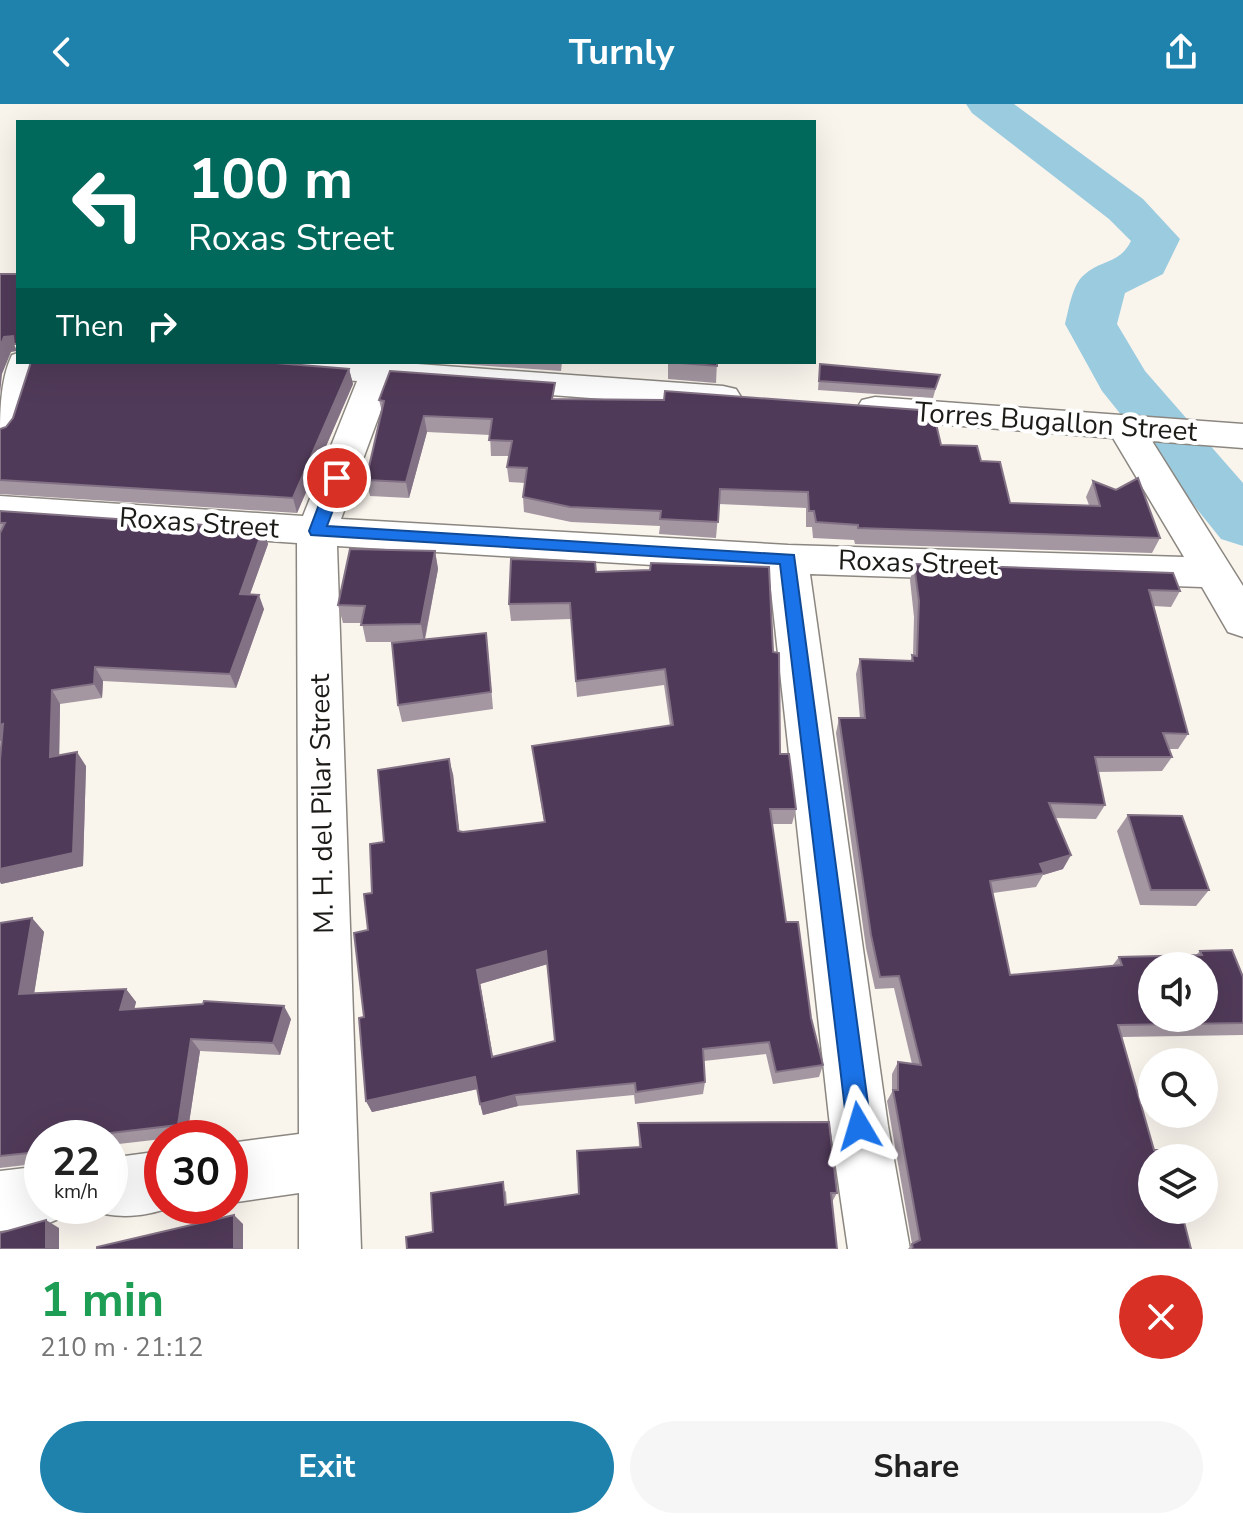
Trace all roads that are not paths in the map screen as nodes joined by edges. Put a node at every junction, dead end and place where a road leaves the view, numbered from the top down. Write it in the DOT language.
graph roads {
  1 [pos="23,364"];
  2 [pos="275,364"];
  3 [pos="378,371"];
  4 [pos="759,400"];
  5 [pos="839,405"];
  6 [pos="1131,427"];
  7 [pos="0,431"];
  8 [pos="1242,436"];
  9 [pos="0,509"];
  10 [pos="317,531"];
  11 [pos="788,559"];
  12 [pos="1213,573"];
  13 [pos="1243,621"];
  14 [pos="329,1160"];
  15 [pos="248,1171"];
  16 [pos="24,1198"];
  17 [pos="0,1201"];
  18 [pos="330,1249"];
  19 [pos="879,1249"];
  1 -- 7 [label="street"];
  2 -- 3 [label="street"];
  3 -- 4 [label="street"];
  3 -- 10 [label="street, M. H. del Pilar Street"];
  5 -- 6 [label="street, Torres Bugallon Street"];
  6 -- 8 [label="street, Torres Bugallon Street"];
  6 -- 12 [label="street"];
  9 -- 10 [label="street, Roxas Street"];
  10 -- 11 [label="street, Roxas Street"];
  10 -- 14 [label="street, M. H. del Pilar Street"];
  11 -- 12 [label="street, Roxas Street"];
  11 -- 19 [label="street"];
  12 -- 13 [label="street"];
  14 -- 15 [label="street"];
  14 -- 18 [label="street, M. H. del Pilar Street"];
  16 -- 17 [label="street"];
}
